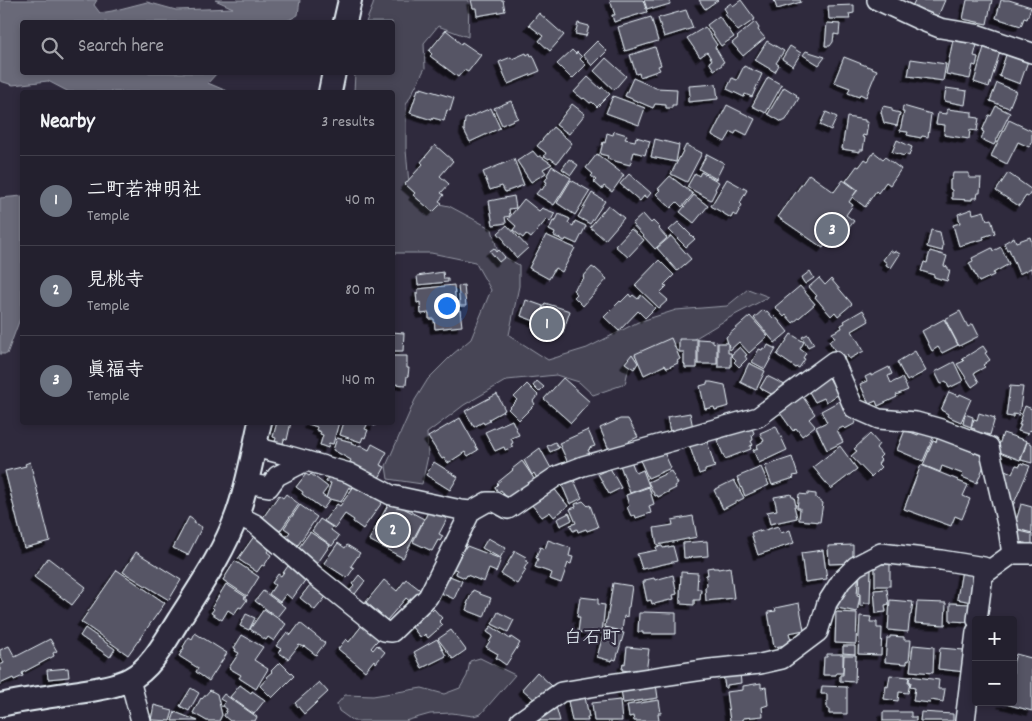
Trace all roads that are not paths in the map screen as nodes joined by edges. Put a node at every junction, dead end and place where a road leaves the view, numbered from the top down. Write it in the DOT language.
graph roads {
  1 [pos="350,0"];
  2 [pos="877,0"];
  3 [pos="345,20"];
  4 [pos="1032,53"];
  5 [pos="333,75"];
  6 [pos="330,90"];
  7 [pos="259,425"];
  8 [pos="255,447"];
  9 [pos="306,461"];
  10 [pos="246,484"];
  11 [pos="471,510"];
  12 [pos="237,515"];
  13 [pos="1012,554"];
  14 [pos="1032,554"];
  15 [pos="983,575"];
  16 [pos="978,616"];
  17 [pos="972,661"];
  18 [pos="130,680"];
  19 [pos="0,705"];
  20 [pos="140,721"];
  21 [pos="520,721"];
  22 [pos="965,721"];
  1 -- 3 [label="street"];
  2 -- 4 [label="street"];
  5 -- 6 [label="street"];
  7 -- 8 [label="street"];
  8 -- 9 [label="street"];
  8 -- 10 [label="street"];
  9 -- 10 [label="street"];
  9 -- 11 [label="street"];
  10 -- 12 [label="street"];
  11 -- 12 [label="street"];
  11 -- 13 [label="street"];
  12 -- 18 [label="street"];
  13 -- 14 [label="street"];
  13 -- 15 [label="street"];
  15 -- 16 [label="street"];
  15 -- 21 [label="street"];
  17 -- 22 [label="street"];
  18 -- 19 [label="street"];
  18 -- 20 [label="street"];
}
